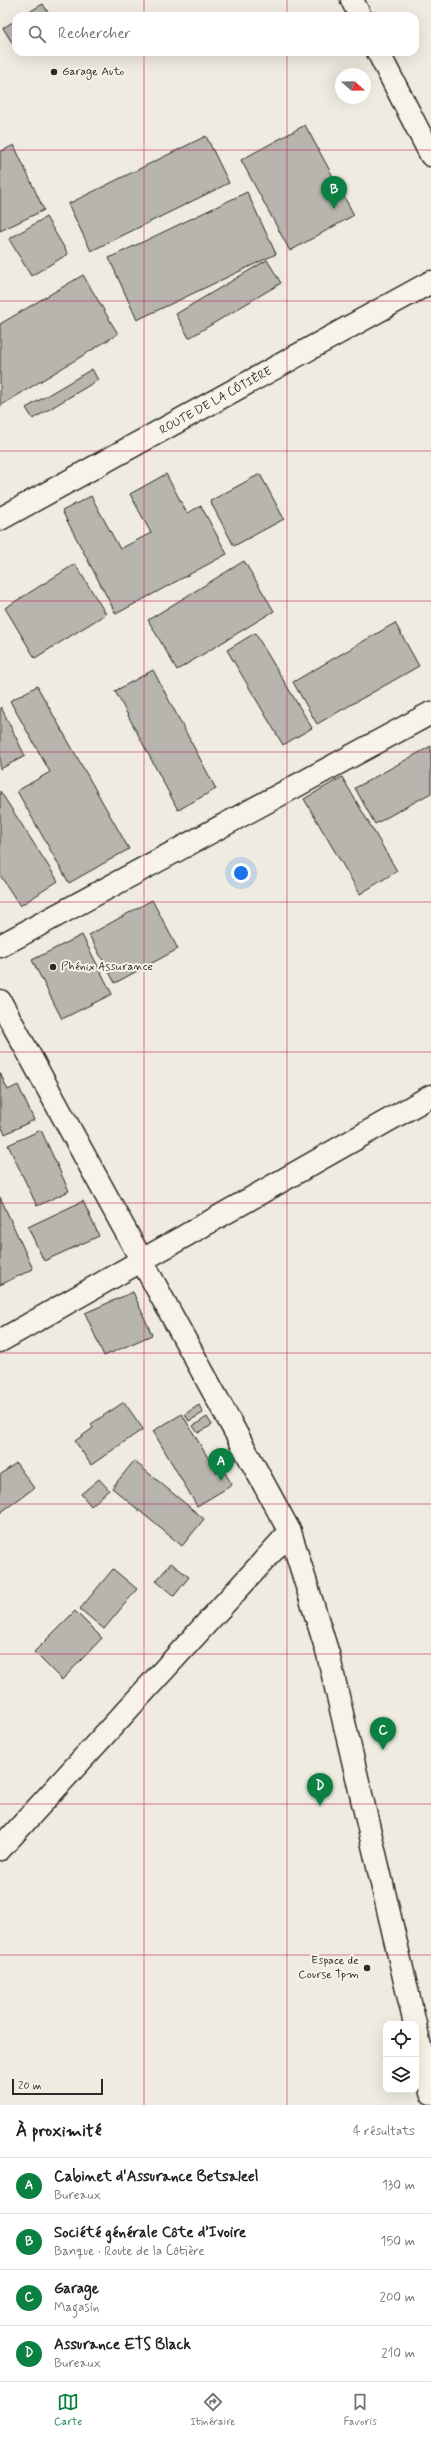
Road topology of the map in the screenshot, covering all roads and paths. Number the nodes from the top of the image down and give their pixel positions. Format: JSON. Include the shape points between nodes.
{"nodes":[{"id":1,"x":352,"y":0,"type":"edge"},
{"id":2,"x":358,"y":12,"type":"edge"},
{"id":3,"x":380,"y":56,"type":"edge"},
{"id":4,"x":431,"y":154,"type":"edge"},
{"id":5,"x":431,"y":282,"type":"edge"},
{"id":6,"x":0,"y":519,"type":"edge"},
{"id":7,"x":431,"y":713,"type":"edge"},
{"id":8,"x":0,"y":946,"type":"edge"},
{"id":9,"x":0,"y":1001,"type":"edge"},
{"id":10,"x":431,"y":1096,"type":"edge"},
{"id":11,"x":143,"y":1261,"type":"junction"},
{"id":12,"x":0,"y":1341,"type":"edge"},
{"id":13,"x":290,"y":1532,"type":"junction"},
{"id":14,"x":0,"y":1849,"type":"edge"},
{"id":15,"x":414,"y":2021,"type":"edge"},
{"id":16,"x":419,"y":2042,"type":"edge"},
{"id":17,"x":431,"y":2093,"type":"edge"}],
"edges":[{"from":1,"to":2,"type":"street"},
{"from":3,"to":4,"type":"street"},
{"from":5,"to":6,"type":"street","name":"ROUTE DE LA CÔTIÈRE"},
{"from":7,"to":8,"type":"street"},
{"from":9,"to":11,"type":"street"},
{"from":10,"to":11,"type":"street"},
{"from":11,"to":12,"type":"street"},
{"from":11,"to":13,"type":"street"},
{"from":13,"to":14,"type":"street"},
{"from":13,"to":15,"type":"street","via":[[328,1654]]},
{"from":16,"to":17,"type":"street"}]}
